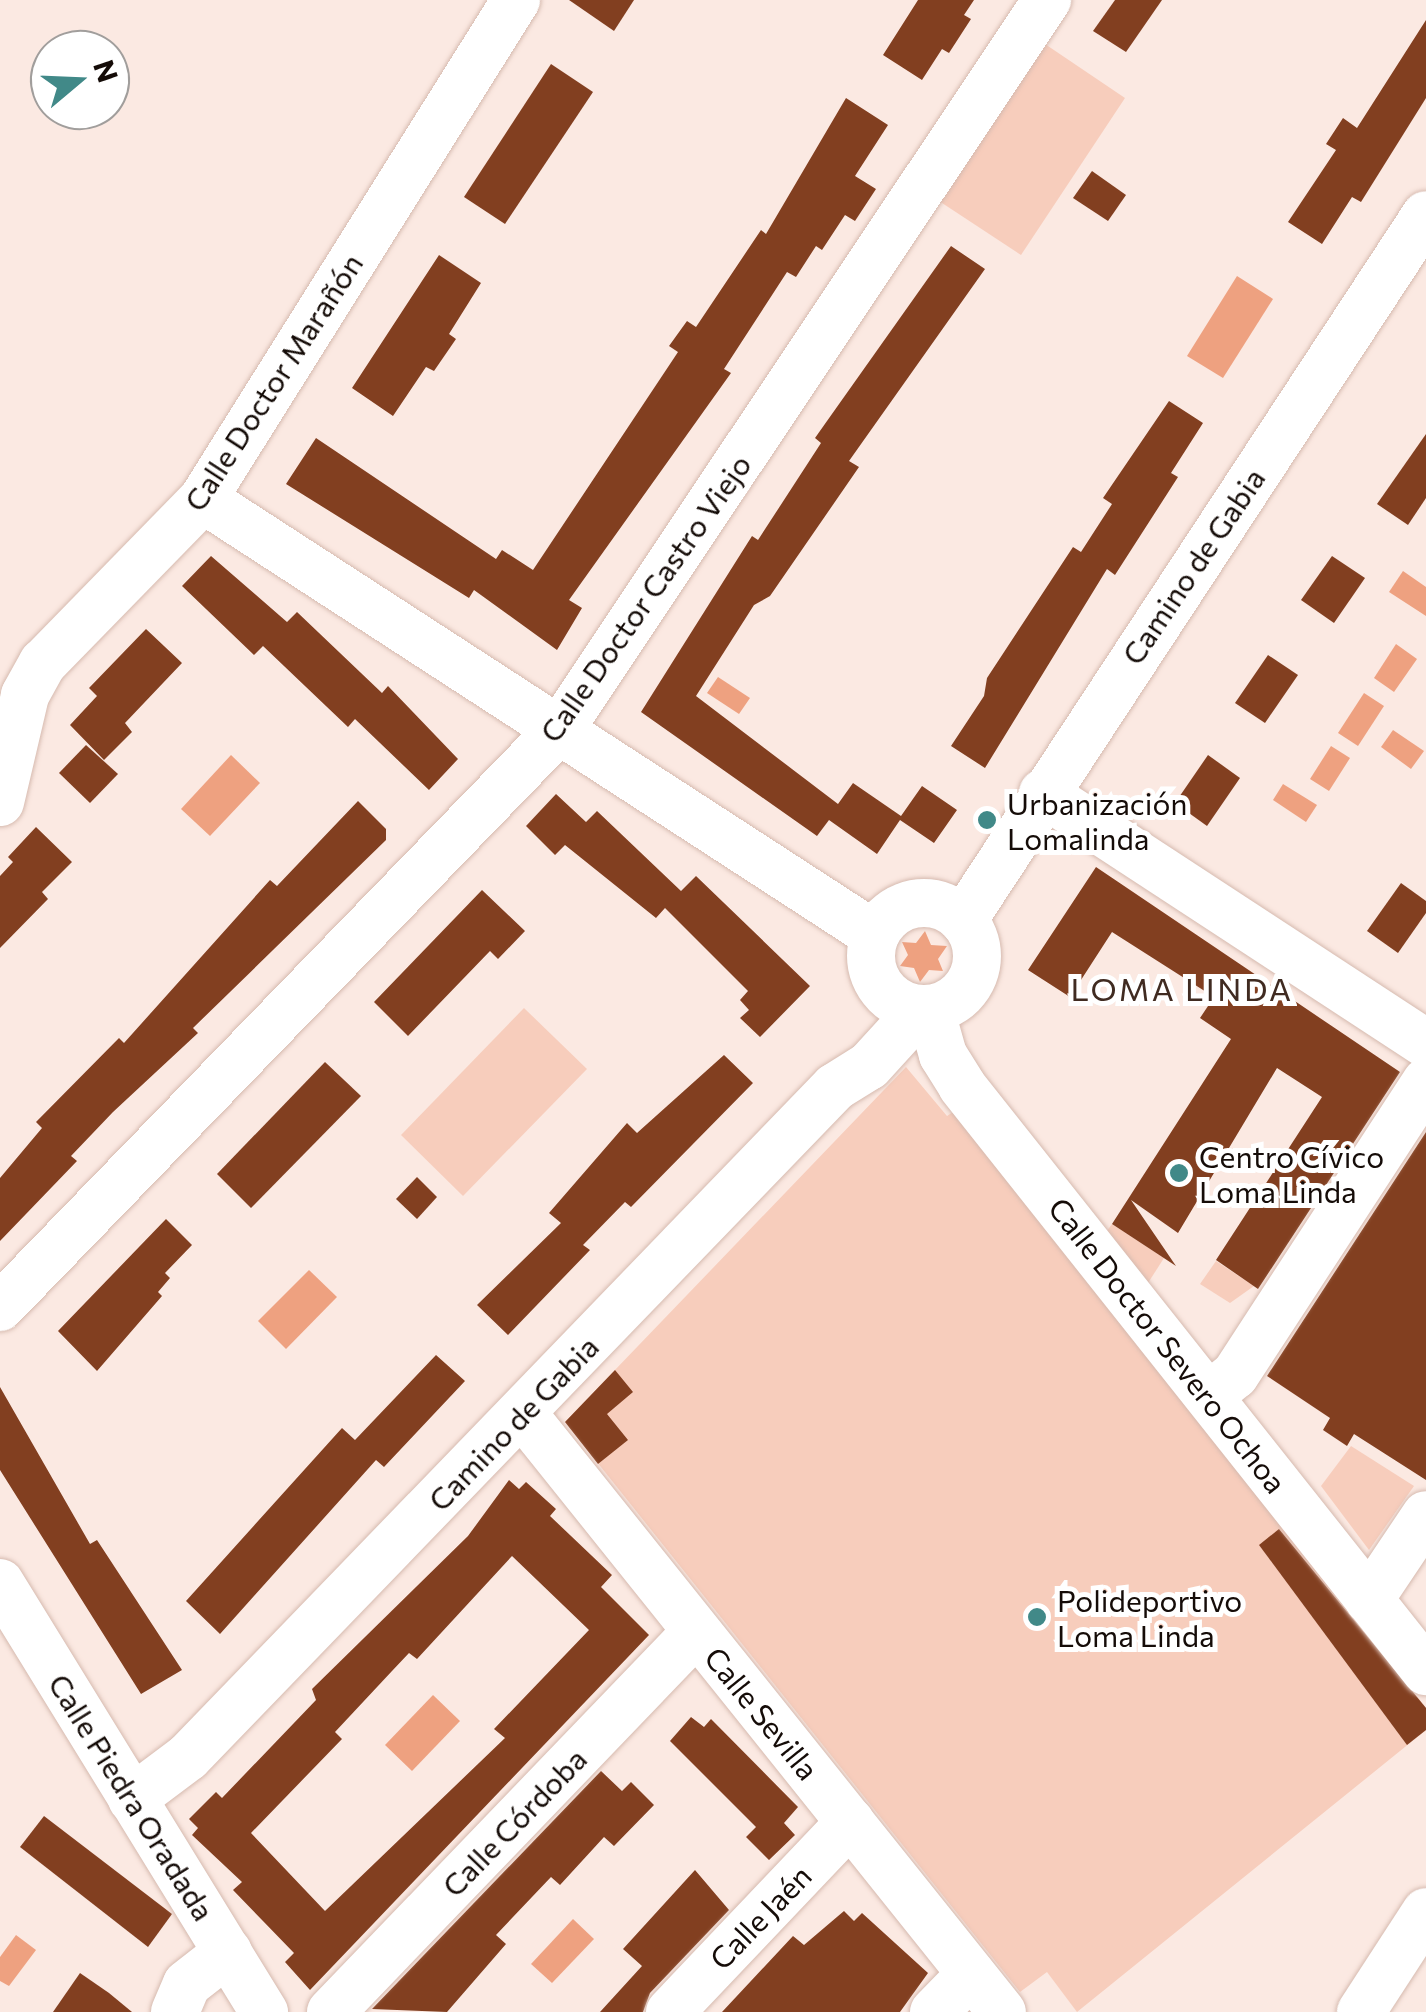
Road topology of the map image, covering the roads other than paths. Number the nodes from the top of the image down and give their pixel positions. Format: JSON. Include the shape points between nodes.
{"nodes":[{"id":1,"x":516,"y":0,"type":"edge"},
{"id":2,"x":1048,"y":0,"type":"edge"},
{"id":3,"x":1426,"y":215,"type":"edge"},
{"id":4,"x":203,"y":498,"type":"junction"},
{"id":5,"x":560,"y":729,"type":"junction"},
{"id":6,"x":1043,"y":794,"type":"junction"},
{"id":7,"x":0,"y":802,"type":"edge"},
{"id":8,"x":964,"y":920,"type":"junction"},
{"id":9,"x":876,"y":957,"type":"junction"},
{"id":10,"x":925,"y":1009,"type":"junction"},
{"id":11,"x":1426,"y":1044,"type":"edge"},
{"id":12,"x":1426,"y":1082,"type":"edge"},
{"id":13,"x":836,"y":1087,"type":"junction"},
{"id":14,"x":0,"y":1307,"type":"edge"},
{"id":15,"x":1210,"y":1395,"type":"junction"},
{"id":16,"x":523,"y":1414,"type":"junction"},
{"id":17,"x":1426,"y":1515,"type":"edge"},
{"id":18,"x":0,"y":1583,"type":"edge"},
{"id":19,"x":1369,"y":1600,"type":"junction"},
{"id":20,"x":696,"y":1632,"type":"junction"},
{"id":21,"x":1426,"y":1671,"type":"edge"},
{"id":22,"x":99,"y":1744,"type":"junction"},
{"id":23,"x":188,"y":1757,"type":"junction"},
{"id":24,"x":138,"y":1808,"type":"junction"},
{"id":25,"x":850,"y":1822,"type":"junction"},
{"id":26,"x":1426,"y":1912,"type":"edge"},
{"id":27,"x":228,"y":1952,"type":"junction"},
{"id":28,"x":971,"y":1974,"type":"junction"},
{"id":29,"x":174,"y":2012,"type":"edge"},
{"id":30,"x":264,"y":2012,"type":"edge"},
{"id":31,"x":332,"y":2012,"type":"edge"},
{"id":32,"x":670,"y":2012,"type":"edge"},
{"id":33,"x":934,"y":2012,"type":"edge"},
{"id":34,"x":1002,"y":2012,"type":"edge"},
{"id":35,"x":1361,"y":2012,"type":"edge"}],
"edges":[{"from":1,"to":4,"type":"street","name":"Calle Doctor Marañón"},
{"from":2,"to":5,"type":"street","name":"Calle Doctor Castro Viejo"},
{"from":3,"to":6,"type":"street","name":"Camino de Gabia"},
{"from":4,"to":5,"type":"street"},
{"from":4,"to":7,"type":"street","name":"Calle Doctor Marañón","via":[[43,664],[25,695]]},
{"from":5,"to":9,"type":"street"},
{"from":5,"to":14,"type":"street","name":"Calle Doctor Castro Viejo"},
{"from":6,"to":8,"type":"street","name":"Camino de Gabia"},
{"from":6,"to":11,"type":"street"},
{"from":8,"to":9,"type":"street","via":[[950,909],[916,903],[885,920]]},
{"from":8,"to":10,"type":"street","via":[[976,967],[960,996]]},
{"from":9,"to":10,"type":"street","via":[[894,1000]]},
{"from":9,"to":13,"type":"street","name":"Camino de Gabia","via":[[872,1006]]},
{"from":10,"to":13,"type":"street","name":"Camino de Gabia","via":[[869,1066]]},
{"from":10,"to":15,"type":"street","name":"Calle Doctor Severo Ochoa","via":[[962,1086]]},
{"from":12,"to":15,"type":"street","via":[[1235,1374]]},
{"from":13,"to":16,"type":"street","name":"Camino de Gabia"},
{"from":15,"to":19,"type":"street","name":"Calle Doctor Severo Ochoa"},
{"from":16,"to":20,"type":"street","name":"Calle Sevilla"},
{"from":16,"to":23,"type":"street","name":"Camino de Gabia"},
{"from":17,"to":19,"type":"street"},
{"from":18,"to":22,"type":"street","name":"Calle Piedra Oradada"},
{"from":19,"to":21,"type":"street","name":"Calle Doctor Severo Ochoa"},
{"from":20,"to":25,"type":"street","name":"Calle Sevilla"},
{"from":20,"to":31,"type":"street","name":"Calle Córdoba"},
{"from":22,"to":23,"type":"street"},
{"from":22,"to":24,"type":"street","name":"Calle Piedra Oradada"},
{"from":23,"to":24,"type":"street","name":"Camino de Gabia"},
{"from":24,"to":27,"type":"street","name":"Calle Piedra Oradada"},
{"from":25,"to":28,"type":"street","name":"Calle Sevilla"},
{"from":25,"to":32,"type":"street","name":"Calle Jaén"},
{"from":26,"to":35,"type":"street"},
{"from":27,"to":29,"type":"street","via":[[187,1984]]},
{"from":27,"to":30,"type":"street","name":"Calle Piedra Oradada"},
{"from":28,"to":33,"type":"street"},
{"from":28,"to":34,"type":"street","name":"Calle Sevilla"}]}
